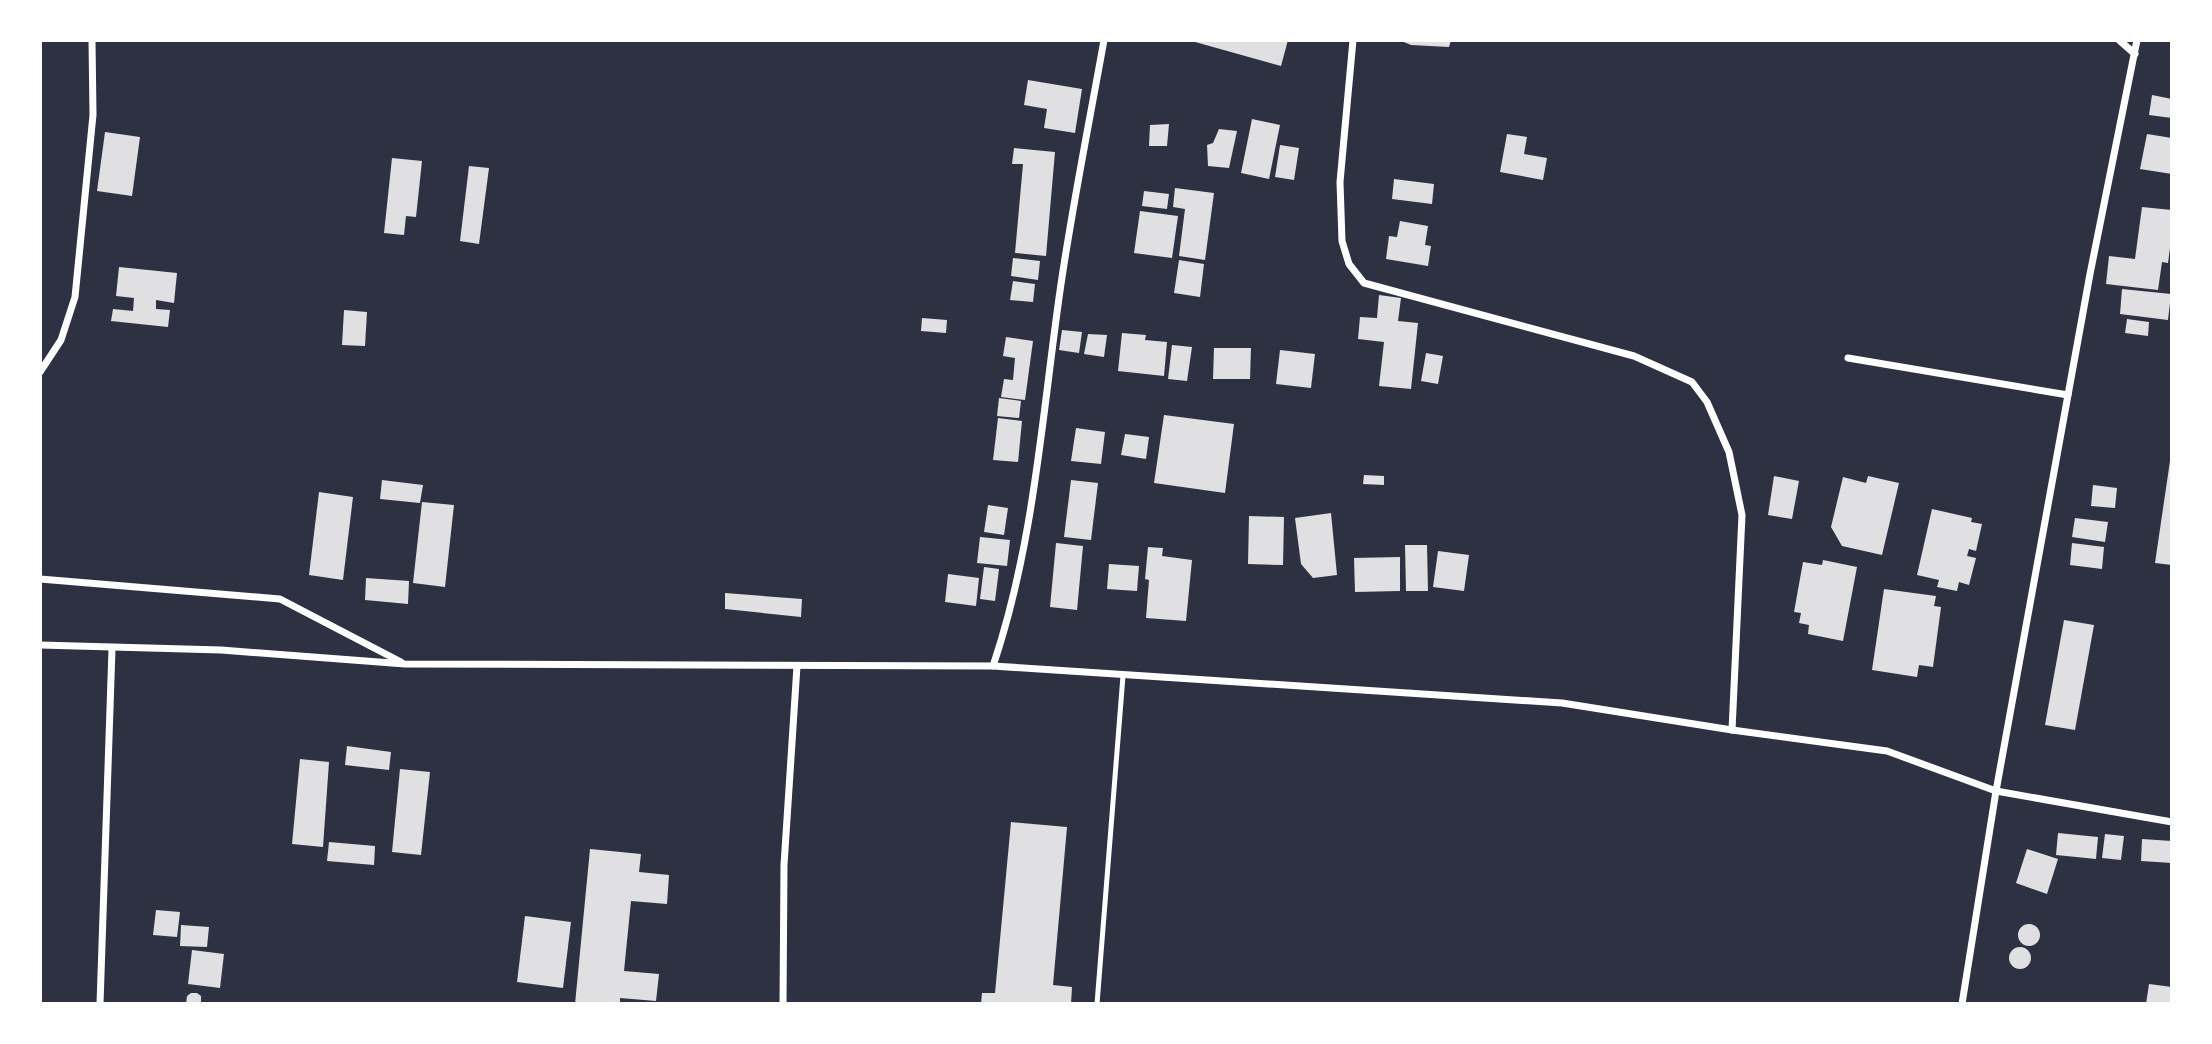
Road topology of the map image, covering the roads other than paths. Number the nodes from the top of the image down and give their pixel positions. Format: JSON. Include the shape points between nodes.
{"nodes":[{"id":1,"x":92,"y":40,"type":"edge"},
{"id":2,"x":1104,"y":40,"type":"edge"},
{"id":3,"x":1353,"y":40,"type":"edge"},
{"id":4,"x":2119,"y":40,"type":"edge"},
{"id":5,"x":2137,"y":40,"type":"edge"},
{"id":6,"x":2135,"y":54,"type":"junction"},
{"id":7,"x":1848,"y":358,"type":"dead end"},
{"id":8,"x":40,"y":372,"type":"edge"},
{"id":9,"x":2068,"y":395,"type":"junction"},
{"id":10,"x":40,"y":579,"type":"edge"},
{"id":11,"x":40,"y":645,"type":"edge"},
{"id":12,"x":112,"y":649,"type":"junction"},
{"id":13,"x":405,"y":664,"type":"junction"},
{"id":14,"x":993,"y":666,"type":"junction"},
{"id":15,"x":797,"y":667,"type":"junction"},
{"id":16,"x":1122,"y":676,"type":"junction"},
{"id":17,"x":1732,"y":730,"type":"junction"},
{"id":18,"x":1996,"y":791,"type":"junction"},
{"id":19,"x":2172,"y":822,"type":"edge"},
{"id":20,"x":100,"y":1004,"type":"edge"},
{"id":21,"x":783,"y":1004,"type":"edge"},
{"id":22,"x":1097,"y":1004,"type":"edge"},
{"id":23,"x":1962,"y":1004,"type":"edge"}],
"edges":[{"from":1,"to":8,"type":"street","via":[[93,115],[75,297],[61,341]]},
{"from":2,"to":14,"type":"street","via":[[1060,291],[1030,512]]},
{"from":3,"to":17,"type":"street","via":[[1340,182],[1342,242],[1349,264],[1364,283],[1634,356],[1692,382],[1707,402],[1729,452],[1742,514]]},
{"from":4,"to":6,"type":"street"},
{"from":5,"to":6,"type":"street"},
{"from":6,"to":9,"type":"street"},
{"from":7,"to":9,"type":"street"},
{"from":9,"to":18,"type":"street"},
{"from":10,"to":13,"type":"street","via":[[280,599]]},
{"from":11,"to":12,"type":"street"},
{"from":12,"to":13,"type":"street","via":[[221,650]]},
{"from":12,"to":20,"type":"street"},
{"from":13,"to":15,"type":"street"},
{"from":14,"to":15,"type":"street"},
{"from":14,"to":16,"type":"street"},
{"from":15,"to":21,"type":"street","via":[[785,855]]},
{"from":16,"to":17,"type":"street","via":[[1562,703]]},
{"from":16,"to":22,"type":"lane"},
{"from":17,"to":18,"type":"street","via":[[1886,751]]},
{"from":18,"to":19,"type":"street"},
{"from":18,"to":23,"type":"street"}]}
